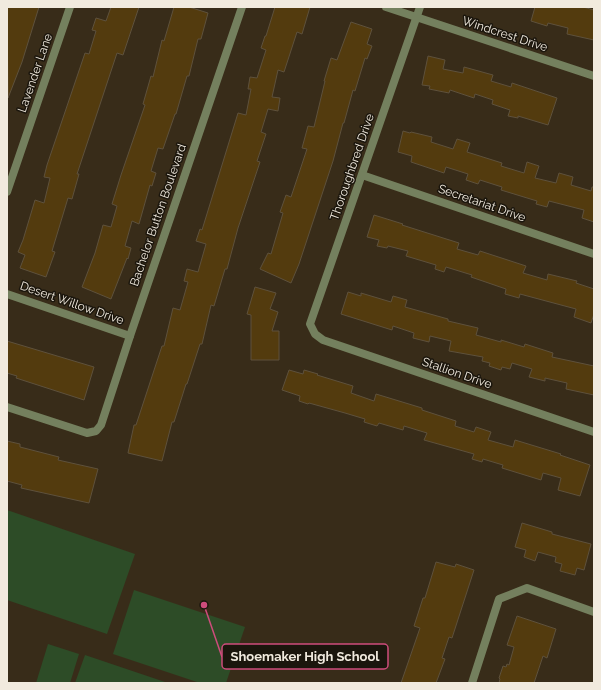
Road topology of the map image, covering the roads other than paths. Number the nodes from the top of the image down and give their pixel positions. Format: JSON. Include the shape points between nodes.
{"nodes":[{"id":1,"x":70,"y":7,"type":"edge"},
{"id":2,"x":242,"y":7,"type":"edge"},
{"id":3,"x":386,"y":7,"type":"edge"},
{"id":4,"x":420,"y":7,"type":"edge"},
{"id":5,"x":417,"y":17,"type":"junction"},
{"id":6,"x":594,"y":76,"type":"edge"},
{"id":7,"x":362,"y":175,"type":"junction"},
{"id":8,"x":7,"y":192,"type":"edge"},
{"id":9,"x":594,"y":254,"type":"edge"},
{"id":10,"x":7,"y":294,"type":"edge"},
{"id":11,"x":315,"y":334,"type":"joint"},
{"id":12,"x":130,"y":336,"type":"junction"},
{"id":13,"x":7,"y":407,"type":"edge"},
{"id":14,"x":594,"y":432,"type":"edge"},
{"id":15,"x":594,"y":612,"type":"edge"},
{"id":16,"x":472,"y":683,"type":"edge"}],
"edges":[{"from":1,"to":8,"type":"street","name":"Lavender Lane"},
{"from":2,"to":12,"type":"street","name":"Bachelor Button Boulevard"},
{"from":3,"to":5,"type":"street","name":"Windcrest Drive"},
{"from":4,"to":5,"type":"street","name":"Thoroughbred Drive"},
{"from":5,"to":6,"type":"street","name":"Windcrest Drive"},
{"from":5,"to":7,"type":"street","name":"Thoroughbred Drive"},
{"from":7,"to":9,"type":"street","name":"Secretariat Drive"},
{"from":7,"to":11,"type":"street","name":"Thoroughbred Drive","via":[[310,324]]},
{"from":10,"to":12,"type":"street","name":"Desert Willow Drive"},
{"from":11,"to":14,"type":"street","name":"Stallion Drive","via":[[323,340]]},
{"from":12,"to":13,"type":"street","name":"Bachelor Button Boulevard","via":[[101,425],[96,431],[87,433]]},
{"from":15,"to":16,"type":"street","via":[[527,588],[499,599]]}]}
